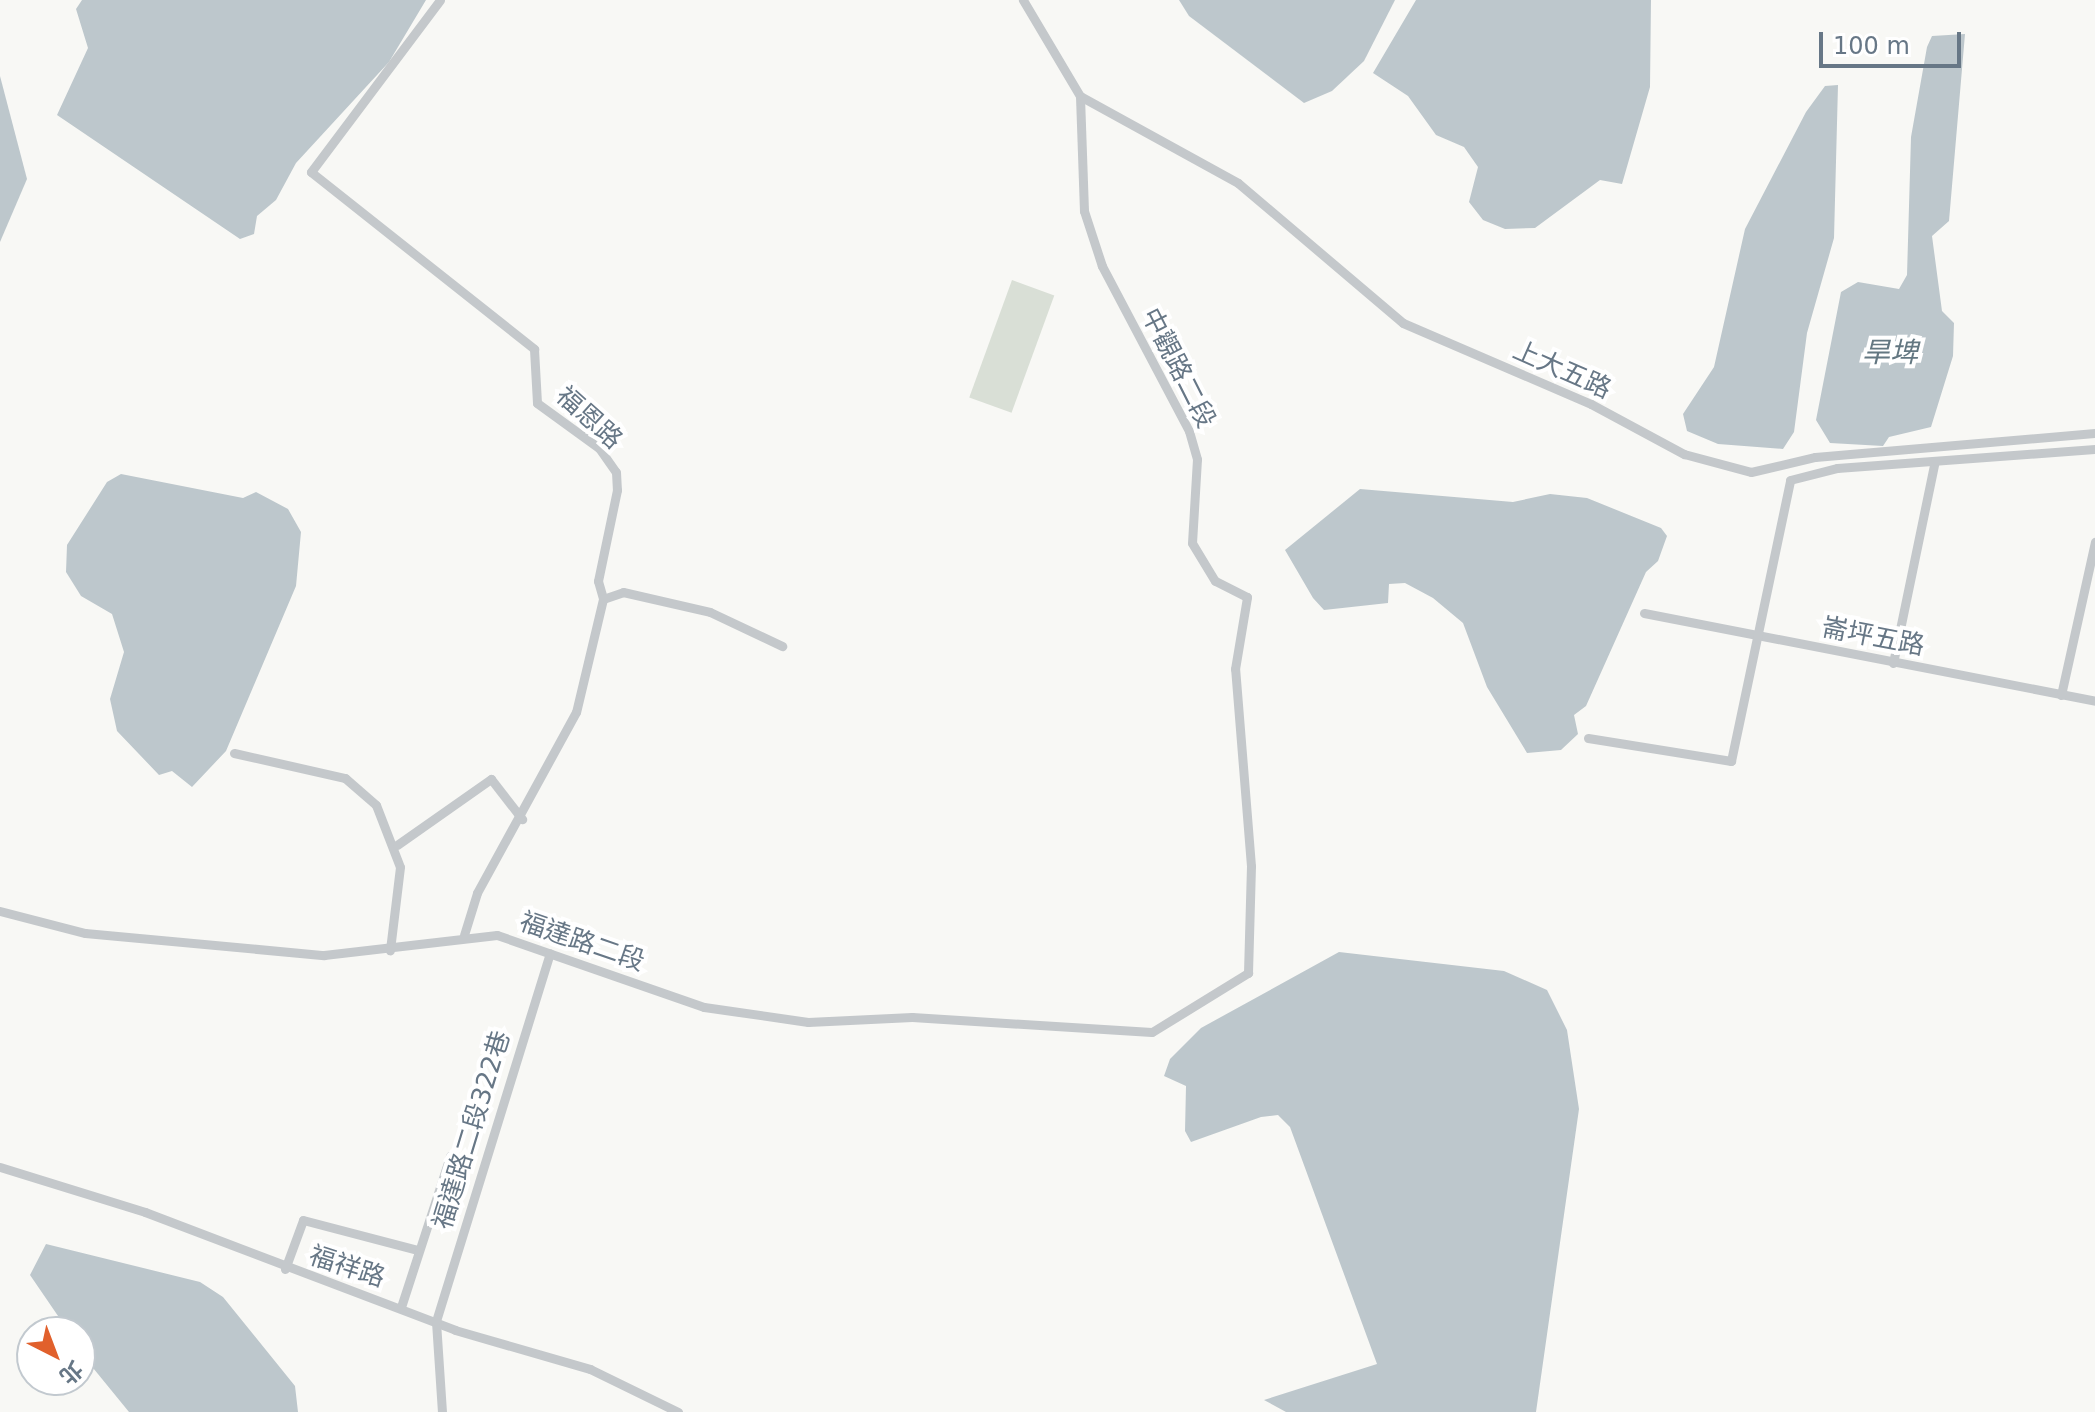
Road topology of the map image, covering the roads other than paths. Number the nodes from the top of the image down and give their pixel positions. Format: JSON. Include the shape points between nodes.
{"nodes":[{"id":1,"x":440,"y":0,"type":"edge"},
{"id":2,"x":1023,"y":0,"type":"edge"},
{"id":3,"x":1080,"y":96,"type":"junction"},
{"id":4,"x":2095,"y":433,"type":"edge"},
{"id":5,"x":2095,"y":449,"type":"edge"},
{"id":6,"x":1935,"y":461,"type":"junction"},
{"id":7,"x":1789,"y":464,"type":"junction"},
{"id":8,"x":1803,"y":474,"type":"junction"},
{"id":9,"x":2095,"y":542,"type":"edge"},
{"id":10,"x":603,"y":599,"type":"junction"},
{"id":11,"x":1644,"y":613,"type":"dead end"},
{"id":12,"x":1754,"y":637,"type":"junction"},
{"id":13,"x":782,"y":646,"type":"dead end"},
{"id":14,"x":1893,"y":663,"type":"junction"},
{"id":15,"x":2061,"y":695,"type":"junction"},
{"id":16,"x":2095,"y":701,"type":"edge"},
{"id":17,"x":1588,"y":738,"type":"dead end"},
{"id":18,"x":234,"y":753,"type":"dead end"},
{"id":19,"x":522,"y":819,"type":"junction"},
{"id":20,"x":397,"y":845,"type":"junction"},
{"id":21,"x":0,"y":911,"type":"edge"},
{"id":22,"x":464,"y":935,"type":"junction"},
{"id":23,"x":390,"y":950,"type":"junction"},
{"id":24,"x":550,"y":953,"type":"junction"},
{"id":25,"x":1152,"y":1032,"type":"joint"},
{"id":26,"x":450,"y":1156,"type":"dead end"},
{"id":27,"x":0,"y":1167,"type":"edge"},
{"id":28,"x":417,"y":1250,"type":"junction"},
{"id":29,"x":285,"y":1269,"type":"junction"},
{"id":30,"x":401,"y":1307,"type":"junction"},
{"id":31,"x":436,"y":1321,"type":"junction"},
{"id":32,"x":442,"y":1412,"type":"edge"},
{"id":33,"x":678,"y":1412,"type":"edge"}],
"edges":[{"from":1,"to":10,"type":"street","name":"福恩路","via":[[311,172],[534,349],[537,403],[599,448],[616,472],[617,507],[598,581]]},
{"from":2,"to":3,"type":"street","name":"中觀路二段"},
{"from":3,"to":7,"type":"street","name":"上大五路","via":[[1238,183],[1424,335],[1591,404],[1684,454],[1751,472]]},
{"from":3,"to":25,"type":"street","name":"中觀路二段","via":[[1084,211],[1102,266],[1197,459],[1192,543],[1215,581],[1247,597],[1235,669],[1251,866],[1248,973]]},
{"from":4,"to":7,"type":"street","name":"上大五路"},
{"from":5,"to":6,"type":"street"},
{"from":6,"to":8,"type":"street"},
{"from":6,"to":14,"type":"street"},
{"from":7,"to":8,"type":"street"},
{"from":8,"to":12,"type":"street","via":[[1787,483]]},
{"from":9,"to":15,"type":"street"},
{"from":10,"to":13,"type":"street","via":[[623,592],[710,612]]},
{"from":10,"to":19,"type":"street","name":"福恩路","via":[[563,746]]},
{"from":11,"to":12,"type":"street","name":"崙坪五路"},
{"from":12,"to":14,"type":"street","name":"崙坪五路"},
{"from":12,"to":17,"type":"street","via":[[1731,761]]},
{"from":14,"to":15,"type":"street","name":"崙坪五路"},
{"from":15,"to":16,"type":"street","name":"崙坪五路"},
{"from":18,"to":20,"type":"street","via":[[345,778],[376,805]]},
{"from":19,"to":20,"type":"street","via":[[491,779]]},
{"from":19,"to":22,"type":"street","name":"福恩路","via":[[477,893]]},
{"from":20,"to":23,"type":"street"},
{"from":21,"to":23,"type":"street","name":"福達路二段","via":[[85,933],[324,955]]},
{"from":22,"to":23,"type":"street","name":"福達路二段"},
{"from":22,"to":24,"type":"street","name":"福達路二段","via":[[497,935]]},
{"from":24,"to":25,"type":"street","name":"福達路二段","via":[[759,1018],[912,1017]]},
{"from":24,"to":31,"type":"street","name":"福達路二段322巷"},
{"from":26,"to":28,"type":"street"},
{"from":27,"to":29,"type":"street","name":"福祥路","via":[[145,1212]]},
{"from":28,"to":29,"type":"street","via":[[303,1220]]},
{"from":28,"to":30,"type":"street"},
{"from":29,"to":30,"type":"street","name":"福祥路"},
{"from":30,"to":31,"type":"street","name":"福祥路"},
{"from":31,"to":32,"type":"street"},
{"from":31,"to":33,"type":"street","name":"福祥路","via":[[590,1369]]}]}
